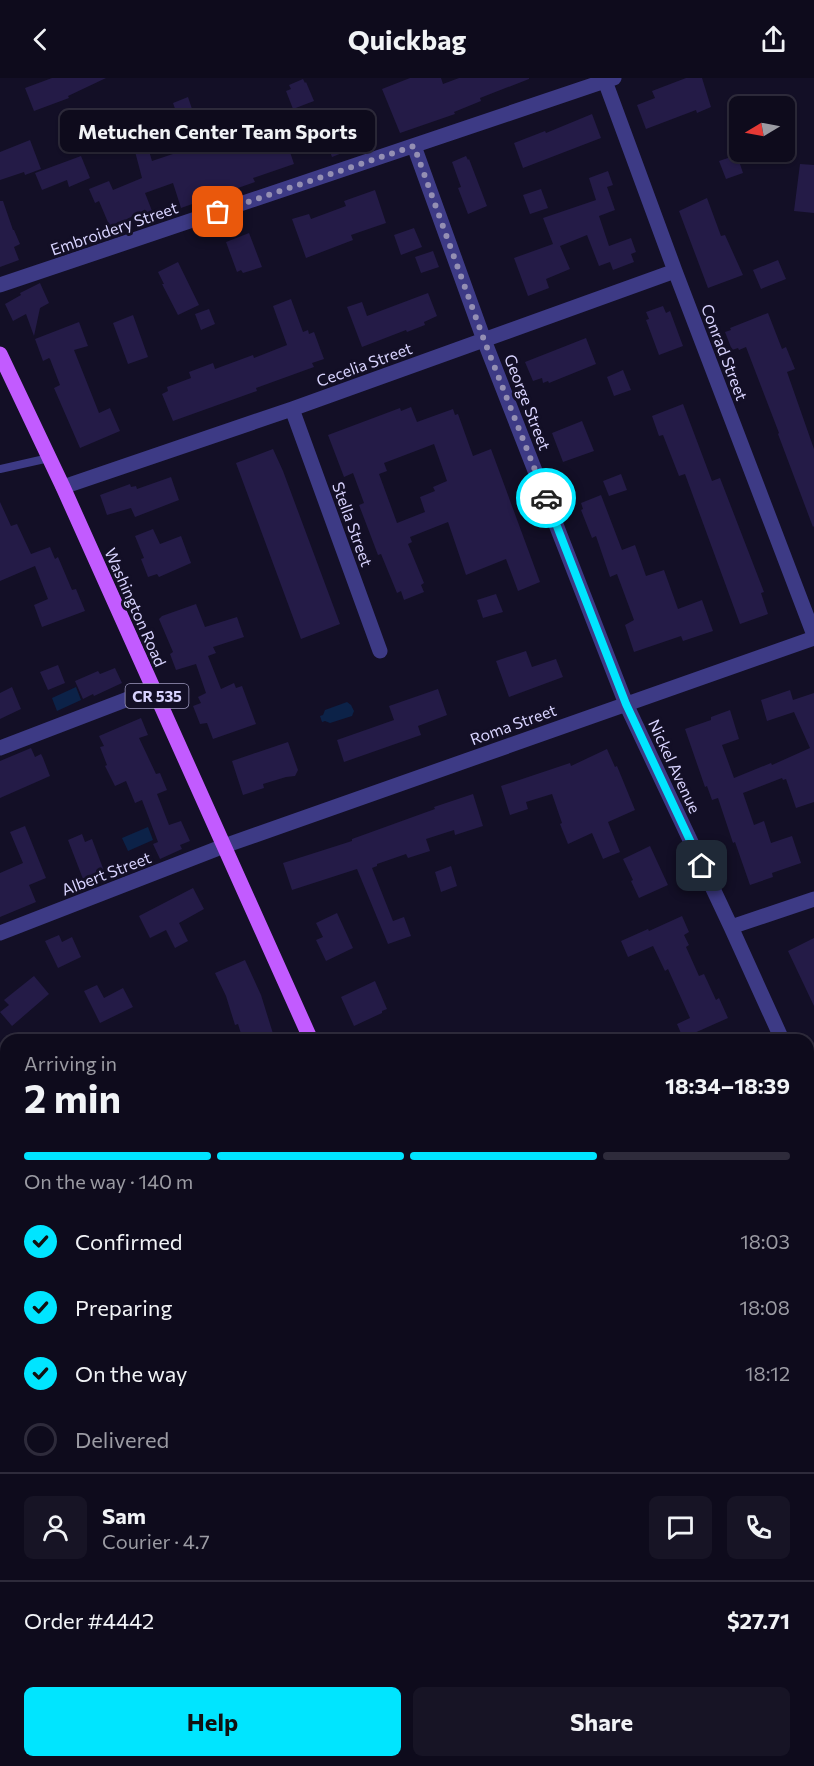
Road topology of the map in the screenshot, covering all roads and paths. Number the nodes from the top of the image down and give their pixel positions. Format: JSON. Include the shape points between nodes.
{"nodes":[{"id":1,"x":610,"y":80,"type":"edge"},
{"id":2,"x":414,"y":146,"type":"junction"},
{"id":3,"x":675,"y":271,"type":"junction"},
{"id":4,"x":0,"y":285,"type":"edge"},
{"id":5,"x":484,"y":340,"type":"junction"},
{"id":6,"x":0,"y":354,"type":"edge"},
{"id":7,"x":292,"y":409,"type":"junction"},
{"id":8,"x":49,"y":458,"type":"junction"},
{"id":9,"x":0,"y":470,"type":"edge"},
{"id":10,"x":63,"y":487,"type":"junction"},
{"id":11,"x":814,"y":637,"type":"edge"},
{"id":12,"x":380,"y":651,"type":"dead end"},
{"id":13,"x":153,"y":689,"type":"junction"},
{"id":14,"x":626,"y":704,"type":"junction"},
{"id":15,"x":0,"y":748,"type":"edge"},
{"id":16,"x":224,"y":846,"type":"junction"},
{"id":17,"x":814,"y":899,"type":"edge"},
{"id":18,"x":731,"y":927,"type":"junction"},
{"id":19,"x":0,"y":933,"type":"edge"},
{"id":20,"x":308,"y":1034,"type":"edge"},
{"id":21,"x":780,"y":1034,"type":"edge"}],
"edges":[{"from":1,"to":2,"type":"street","name":"Embroidery Street"},
{"from":1,"to":3,"type":"street","name":"Conrad Street"},
{"from":2,"to":4,"type":"street","name":"Embroidery Street"},
{"from":2,"to":5,"type":"street","name":"George Street"},
{"from":3,"to":5,"type":"street","name":"Cecelia Street"},
{"from":3,"to":11,"type":"street","name":"Conrad Street"},
{"from":5,"to":7,"type":"street","name":"Cecelia Street"},
{"from":5,"to":14,"type":"street","name":"George Street"},
{"from":6,"to":8,"type":"main road","name":"Washington Road","number":"CR 535"},
{"from":7,"to":10,"type":"street","name":"Cecelia Street"},
{"from":7,"to":12,"type":"street","name":"Stella Street"},
{"from":8,"to":9,"type":"lane"},
{"from":8,"to":10,"type":"main road","name":"Washington Road","number":"CR 535"},
{"from":10,"to":13,"type":"main road","name":"Washington Road","number":"CR 535"},
{"from":11,"to":14,"type":"street","name":"Roma Street"},
{"from":13,"to":15,"type":"street"},
{"from":13,"to":16,"type":"main road","name":"Washington Road","number":"CR 535"},
{"from":14,"to":16,"type":"street","name":"Roma Street"},
{"from":14,"to":18,"type":"street","name":"Nickel Avenue"},
{"from":16,"to":19,"type":"street","name":"Albert Street"},
{"from":16,"to":20,"type":"main road","name":"Washington Road","number":"CR 535"},
{"from":17,"to":18,"type":"street"},
{"from":18,"to":21,"type":"street","name":"Nickel Avenue"}]}
